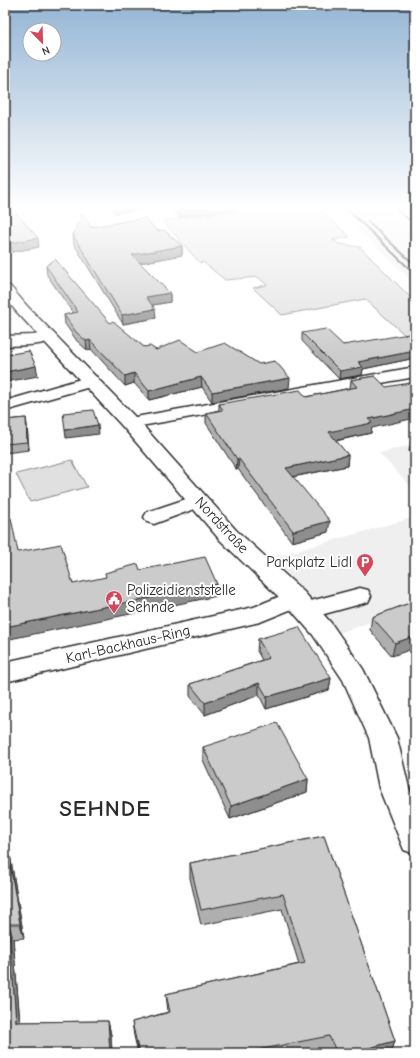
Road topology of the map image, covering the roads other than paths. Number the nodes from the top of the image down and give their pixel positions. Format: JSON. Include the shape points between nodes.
{"nodes":[{"id":1,"x":5,"y":289,"type":"edge"},
{"id":2,"x":48,"y":336,"type":"junction"},
{"id":3,"x":5,"y":341,"type":"edge"},
{"id":4,"x":415,"y":372,"type":"edge"},
{"id":5,"x":91,"y":380,"type":"junction"},
{"id":6,"x":5,"y":406,"type":"edge"},
{"id":7,"x":130,"y":423,"type":"junction"},
{"id":8,"x":198,"y":501,"type":"junction"},
{"id":9,"x":154,"y":517,"type":"dead end"},
{"id":10,"x":360,"y":596,"type":"dead end"},
{"id":11,"x":300,"y":605,"type":"junction"},
{"id":12,"x":5,"y":672,"type":"edge"},
{"id":13,"x":415,"y":840,"type":"edge"}],
"edges":[{"from":1,"to":2,"type":"main road","name":"Nordstraße"},
{"from":2,"to":3,"type":"street","via":[[35,340]]},
{"from":2,"to":5,"type":"main road","name":"Nordstraße"},
{"from":4,"to":7,"type":"street"},
{"from":5,"to":6,"type":"street"},
{"from":5,"to":7,"type":"main road","name":"Nordstraße"},
{"from":7,"to":8,"type":"main road","name":"Nordstraße"},
{"from":8,"to":9,"type":"street"},
{"from":8,"to":11,"type":"main road","name":"Nordstraße","via":[[228,535]]},
{"from":10,"to":11,"type":"street","name":"Karl-Backhaus-Ring"},
{"from":11,"to":12,"type":"street","name":"Karl-Backhaus-Ring"},
{"from":11,"to":13,"type":"main road","name":"Nordstraße","via":[[322,629],[357,683],[383,738],[394,788]]}]}
